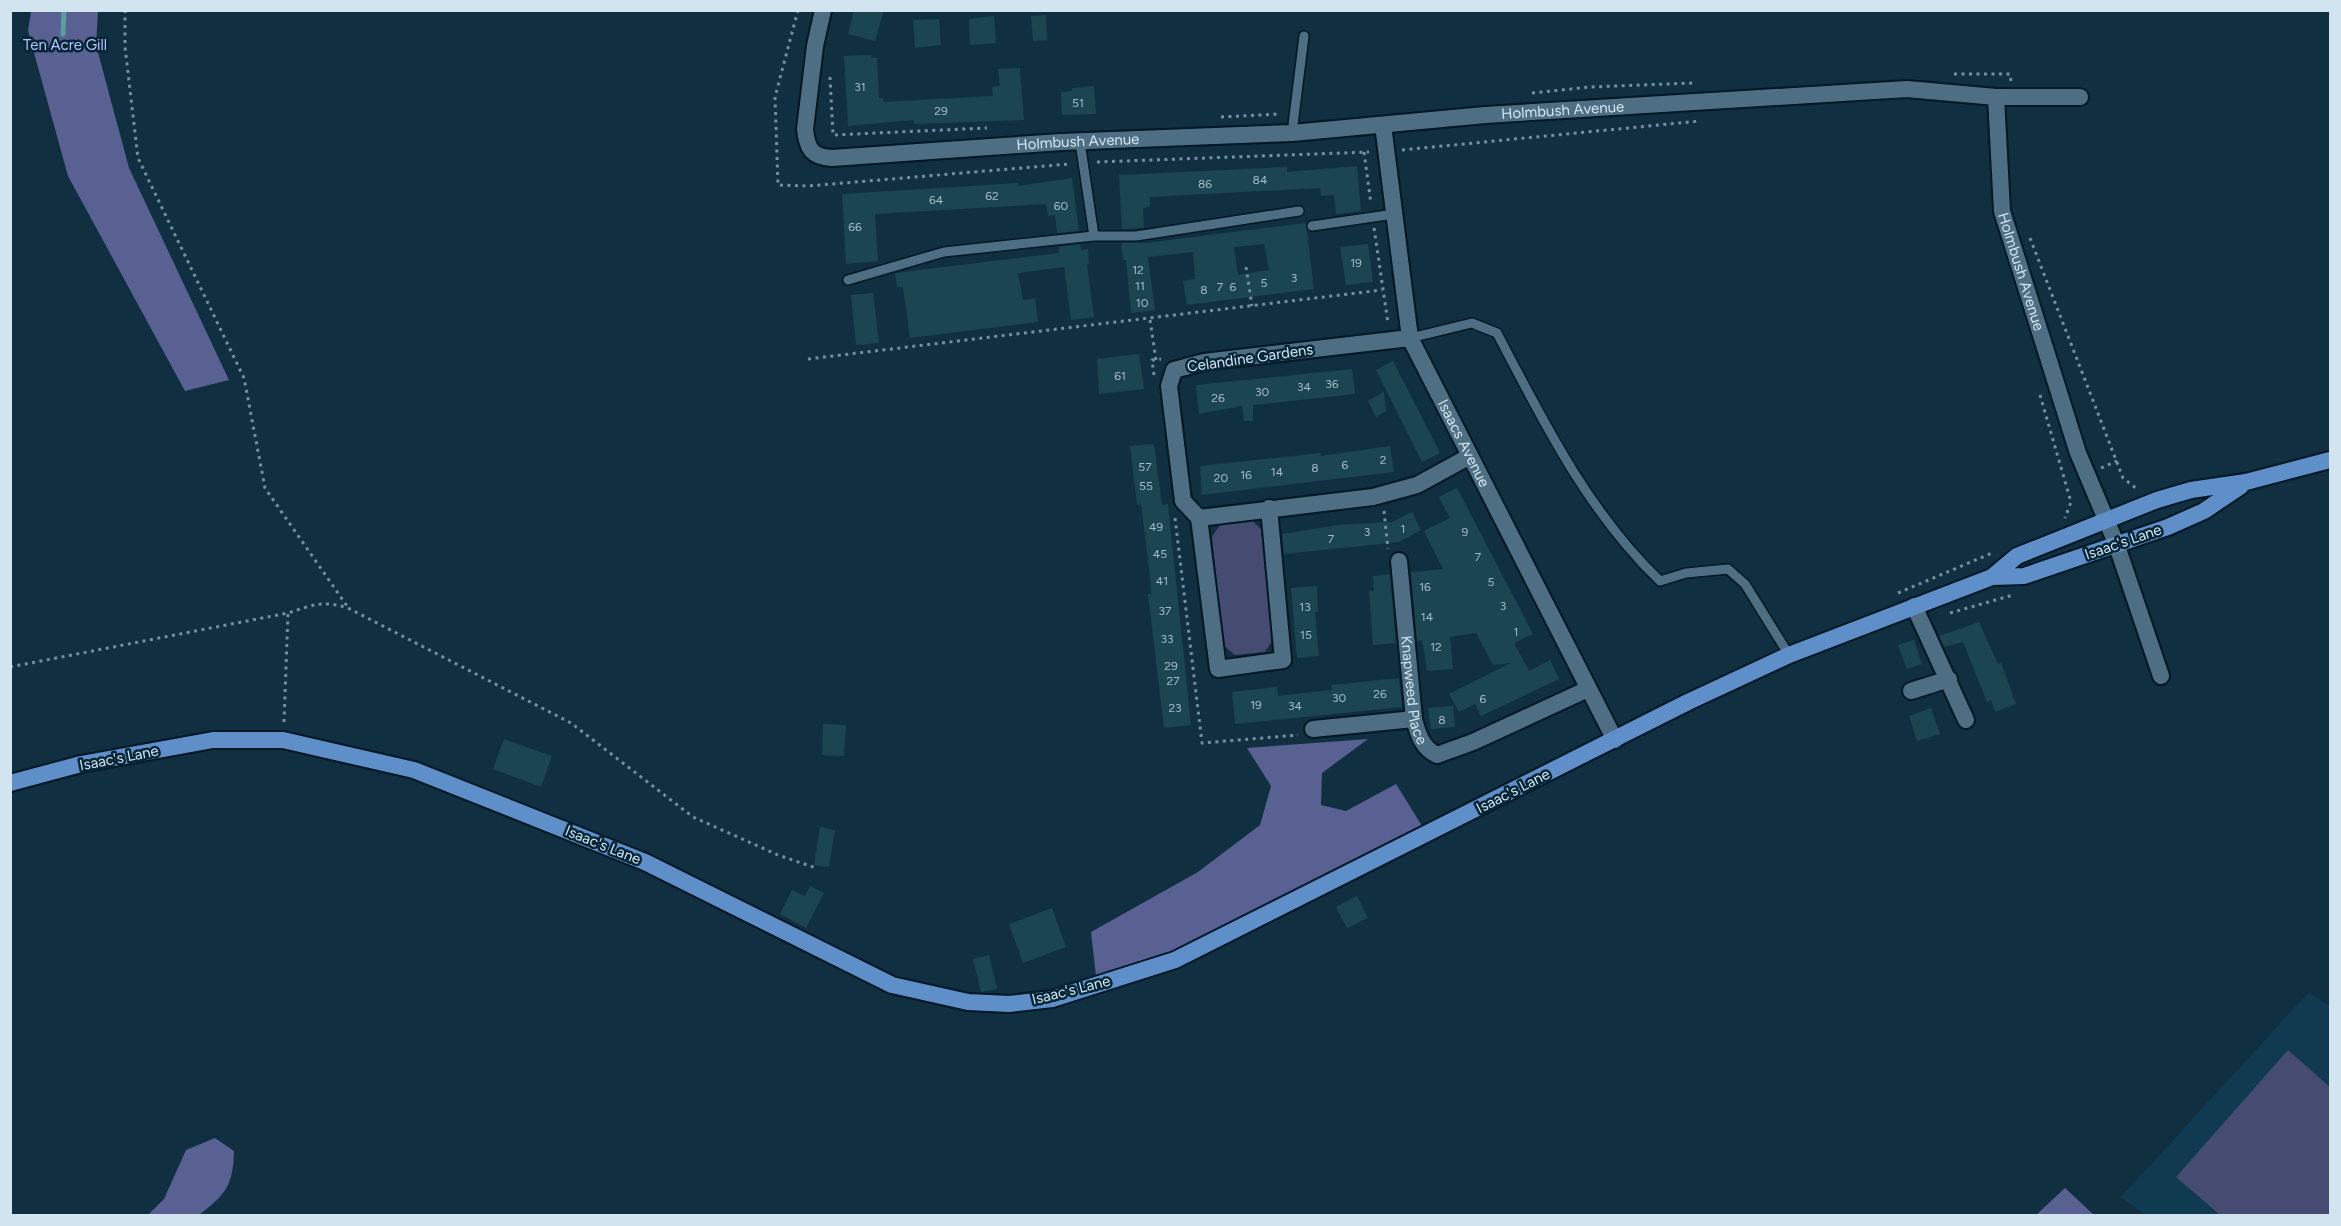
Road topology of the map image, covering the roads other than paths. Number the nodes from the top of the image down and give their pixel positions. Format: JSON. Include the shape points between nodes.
{"nodes":[{"id":1,"x":823,"y":10,"type":"edge"},
{"id":2,"x":1304,"y":36,"type":"dead end"},
{"id":3,"x":2004,"y":97,"type":"junction"},
{"id":4,"x":2080,"y":97,"type":"dead end"},
{"id":5,"x":1383,"y":125,"type":"junction"},
{"id":6,"x":1292,"y":133,"type":"junction"},
{"id":7,"x":1080,"y":142,"type":"junction"},
{"id":8,"x":1299,"y":211,"type":"dead end"},
{"id":9,"x":1394,"y":214,"type":"junction"},
{"id":10,"x":1312,"y":226,"type":"dead end"},
{"id":11,"x":1094,"y":236,"type":"junction"},
{"id":12,"x":848,"y":280,"type":"dead end"},
{"id":13,"x":1410,"y":339,"type":"junction"},
{"id":14,"x":1470,"y":456,"type":"junction"},
{"id":15,"x":2331,"y":460,"type":"edge"},
{"id":16,"x":2246,"y":482,"type":"junction"},
{"id":17,"x":1269,"y":508,"type":"junction"},
{"id":18,"x":1199,"y":518,"type":"junction"},
{"id":19,"x":2106,"y":520,"type":"junction"},
{"id":20,"x":2116,"y":543,"type":"junction"},
{"id":21,"x":1399,"y":561,"type":"road end"},
{"id":22,"x":1992,"y":577,"type":"junction"},
{"id":23,"x":1914,"y":606,"type":"junction"},
{"id":24,"x":1789,"y":655,"type":"junction"},
{"id":25,"x":2161,"y":676,"type":"dead end"},
{"id":26,"x":1949,"y":679,"type":"junction"},
{"id":27,"x":1588,"y":688,"type":"junction"},
{"id":28,"x":1911,"y":691,"type":"dead end"},
{"id":29,"x":1414,"y":719,"type":"junction"},
{"id":30,"x":1966,"y":720,"type":"dead end"},
{"id":31,"x":1313,"y":729,"type":"dead end"},
{"id":32,"x":1615,"y":740,"type":"junction"},
{"id":33,"x":10,"y":783,"type":"edge"}],
"edges":[{"from":1,"to":7,"type":"street","name":"Holmbush Avenue","via":[[805,129],[808,148],[815,155],[832,158]]},
{"from":2,"to":6,"type":"lane"},
{"from":3,"to":4,"type":"street"},
{"from":3,"to":5,"type":"street","name":"Holmbush Avenue","via":[[1907,89]]},
{"from":3,"to":19,"type":"street","name":"Holmbush Avenue","via":[[2002,211],[2078,453]]},
{"from":5,"to":6,"type":"street","name":"Holmbush Avenue"},
{"from":5,"to":9,"type":"street","name":"Isaacs Avenue"},
{"from":6,"to":7,"type":"street","name":"Holmbush Avenue"},
{"from":7,"to":11,"type":"lane"},
{"from":8,"to":11,"type":"lane","via":[[1136,236]]},
{"from":9,"to":10,"type":"lane"},
{"from":9,"to":13,"type":"street","name":"Isaacs Avenue"},
{"from":11,"to":12,"type":"lane","via":[[944,252]]},
{"from":13,"to":14,"type":"street","name":"Isaacs Avenue"},
{"from":13,"to":18,"type":"street","name":"Celandine Gardens","via":[[1204,362],[1174,370],[1170,386],[1183,501]]},
{"from":13,"to":24,"type":"lane","via":[[1472,323],[1497,333],[1556,447],[1632,554],[1660,581],[1686,573],[1728,569],[1745,584]]},
{"from":14,"to":17,"type":"street","via":[[1417,485],[1373,497]]},
{"from":14,"to":27,"type":"street","name":"Isaacs Avenue"},
{"from":15,"to":16,"type":"main road","name":"Isaac's Lane"},
{"from":16,"to":19,"type":"main road","name":"Isaac's Lane","via":[[2191,490]]},
{"from":16,"to":20,"type":"main road","name":"Isaac's Lane","via":[[2204,511]]},
{"from":17,"to":18,"type":"street"},
{"from":17,"to":18,"type":"street","name":"Celandine Gardens","via":[[1283,660],[1236,667],[1218,669]]},
{"from":19,"to":20,"type":"street","name":"Holmbush Avenue"},
{"from":19,"to":22,"type":"main road","name":"Isaac's Lane","via":[[2017,556]]},
{"from":20,"to":22,"type":"main road","name":"Isaac's Lane","via":[[2024,576]]},
{"from":20,"to":25,"type":"street","name":"Holmbush Avenue"},
{"from":21,"to":29,"type":"street","name":"Knapweed Place"},
{"from":22,"to":23,"type":"main road","name":"Isaac's Lane"},
{"from":23,"to":24,"type":"main road","name":"Isaac's Lane"},
{"from":23,"to":26,"type":"street"},
{"from":24,"to":32,"type":"main road","name":"Isaac's Lane"},
{"from":26,"to":28,"type":"street"},
{"from":26,"to":30,"type":"street"},
{"from":27,"to":29,"type":"street","name":"Knapweed Place","via":[[1437,755],[1419,737]]},
{"from":27,"to":32,"type":"street","name":"Isaacs Avenue"},
{"from":29,"to":31,"type":"street"},
{"from":32,"to":33,"type":"main road","name":"Isaac's Lane","via":[[1175,960],[1052,999],[1009,1004],[968,1002],[892,985],[645,862],[414,770],[284,740],[213,740],[81,764]]}]}
